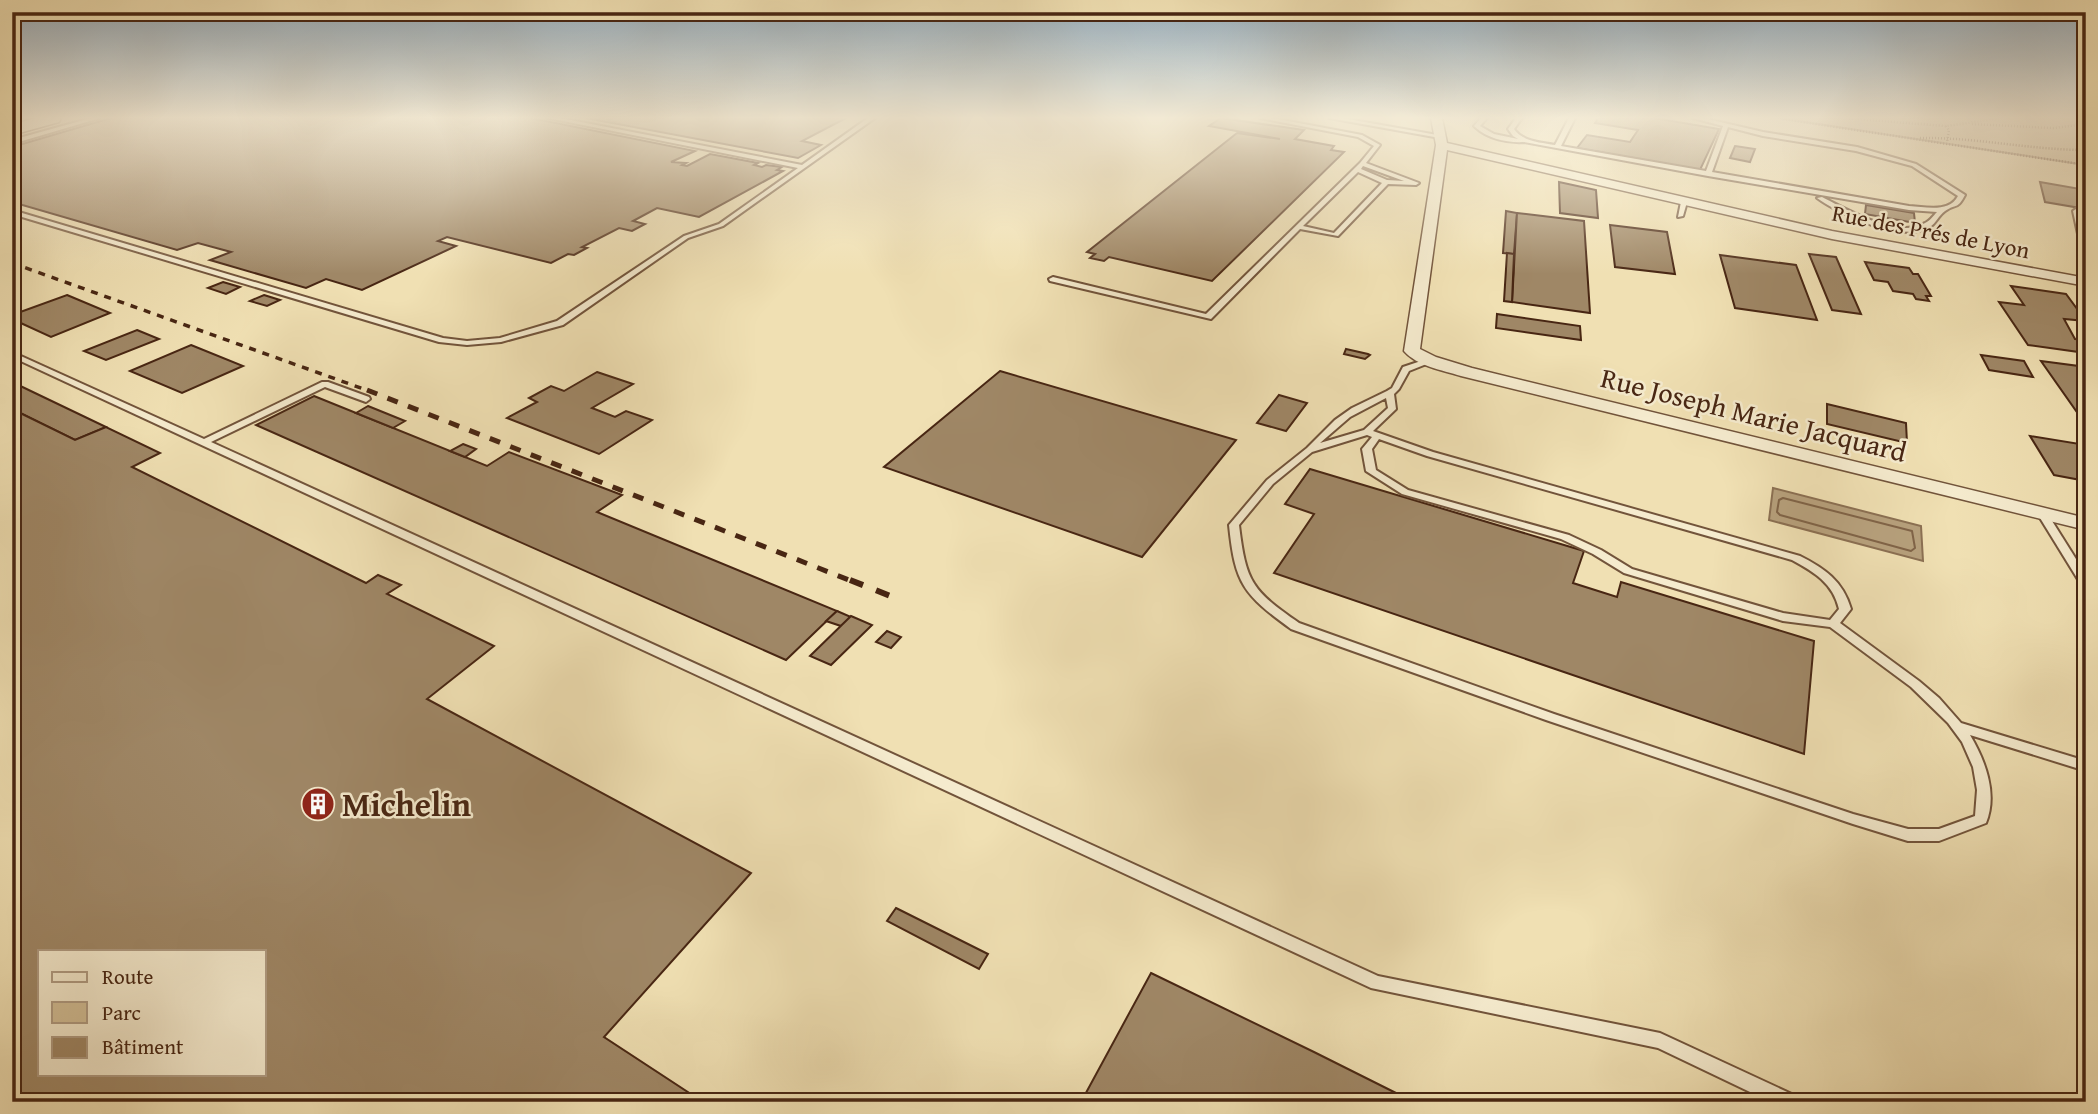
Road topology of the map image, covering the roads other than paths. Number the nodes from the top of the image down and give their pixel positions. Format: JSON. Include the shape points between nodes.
{"nodes":[{"id":1,"x":800,"y":170,"type":"edge"},
{"id":2,"x":1355,"y":170,"type":"edge"},
{"id":3,"x":1366,"y":170,"type":"edge"},
{"id":4,"x":1372,"y":170,"type":"edge"},
{"id":5,"x":1439,"y":170,"type":"edge"},
{"id":6,"x":1559,"y":170,"type":"edge"},
{"id":7,"x":1686,"y":170,"type":"edge"},
{"id":8,"x":1709,"y":170,"type":"edge"},
{"id":9,"x":1922,"y":170,"type":"edge"},
{"id":10,"x":1708,"y":174,"type":"junction"},
{"id":11,"x":1386,"y":182,"type":"junction"},
{"id":12,"x":1416,"y":183,"type":"junction"},
{"id":13,"x":1438,"y":185,"type":"junction"},
{"id":14,"x":1808,"y":192,"type":"junction"},
{"id":15,"x":1684,"y":202,"type":"junction"},
{"id":16,"x":1942,"y":210,"type":"junction"},
{"id":17,"x":2076,"y":211,"type":"dead end"},
{"id":18,"x":12,"y":212,"type":"edge"},
{"id":19,"x":1680,"y":216,"type":"dead end"},
{"id":20,"x":1298,"y":227,"type":"junction"},
{"id":21,"x":2086,"y":252,"type":"edge"},
{"id":22,"x":1053,"y":279,"type":"dead end"},
{"id":23,"x":2086,"y":282,"type":"edge"},
{"id":24,"x":12,"y":354,"type":"edge"},
{"id":25,"x":1430,"y":361,"type":"junction"},
{"id":26,"x":1390,"y":393,"type":"junction"},
{"id":27,"x":366,"y":399,"type":"dead end"},
{"id":28,"x":1372,"y":434,"type":"junction"},
{"id":29,"x":204,"y":442,"type":"junction"},
{"id":30,"x":1309,"y":450,"type":"junction"},
{"id":31,"x":2042,"y":513,"type":"junction"},
{"id":32,"x":2086,"y":524,"type":"edge"},
{"id":33,"x":2086,"y":584,"type":"edge"},
{"id":34,"x":1833,"y":624,"type":"junction"},
{"id":35,"x":1957,"y":726,"type":"junction"},
{"id":36,"x":2086,"y":766,"type":"edge"},
{"id":37,"x":1790,"y":1102,"type":"edge"}],
"edges":[{"from":1,"to":18,"type":"lane","via":[[721,225],[686,237],[560,323],[501,340],[467,343],[442,340]]},
{"from":2,"to":20,"type":"lane"},
{"from":3,"to":11,"type":"lane"},
{"from":4,"to":12,"type":"lane"},
{"from":5,"to":13,"type":"street"},
{"from":6,"to":15,"type":"street","name":"Rue des Prés de Lyon"},
{"from":7,"to":10,"type":"lane"},
{"from":8,"to":10,"type":"lane"},
{"from":9,"to":16,"type":"lane","via":[[1962,195],[1957,204]]},
{"from":10,"to":14,"type":"lane"},
{"from":11,"to":12,"type":"lane"},
{"from":11,"to":20,"type":"lane","via":[[1336,235]]},
{"from":12,"to":13,"type":"lane"},
{"from":13,"to":25,"type":"street","name":"Rue Joseph Marie Jacquard","via":[[1412,351]]},
{"from":14,"to":16,"type":"lane"},
{"from":14,"to":16,"type":"lane","via":[[1857,217],[1906,229],[1925,226]]},
{"from":15,"to":19,"type":"lane"},
{"from":15,"to":23,"type":"street","name":"Rue des Prés de Lyon"},
{"from":17,"to":21,"type":"lane"},
{"from":20,"to":22,"type":"lane","via":[[1208,317]]},
{"from":24,"to":29,"type":"lane"},
{"from":25,"to":26,"type":"lane","via":[[1406,369]]},
{"from":25,"to":31,"type":"street","name":"Rue Joseph Marie Jacquard"},
{"from":26,"to":28,"type":"lane","via":[[1392,410]]},
{"from":26,"to":30,"type":"lane","via":[[1352,409]]},
{"from":27,"to":29,"type":"lane","via":[[325,384]]},
{"from":28,"to":30,"type":"lane"},
{"from":28,"to":34,"type":"lane","via":[[1367,449],[1371,471],[1405,492],[1565,537],[1628,571],[1783,617]]},
{"from":28,"to":34,"type":"lane","via":[[1796,558],[1825,574],[1843,594],[1845,609]]},
{"from":29,"to":37,"type":"lane","via":[[1376,983],[1660,1041]]},
{"from":30,"to":35,"type":"lane","via":[[1270,482],[1234,525],[1244,583],[1295,626],[1550,717],[1908,835],[1939,835],[1981,819],[1984,795],[1978,760]]},
{"from":31,"to":32,"type":"street","name":"Rue Joseph Marie Jacquard"},
{"from":31,"to":33,"type":"lane"},
{"from":34,"to":35,"type":"lane","via":[[1934,701]]},
{"from":35,"to":36,"type":"lane"}]}
